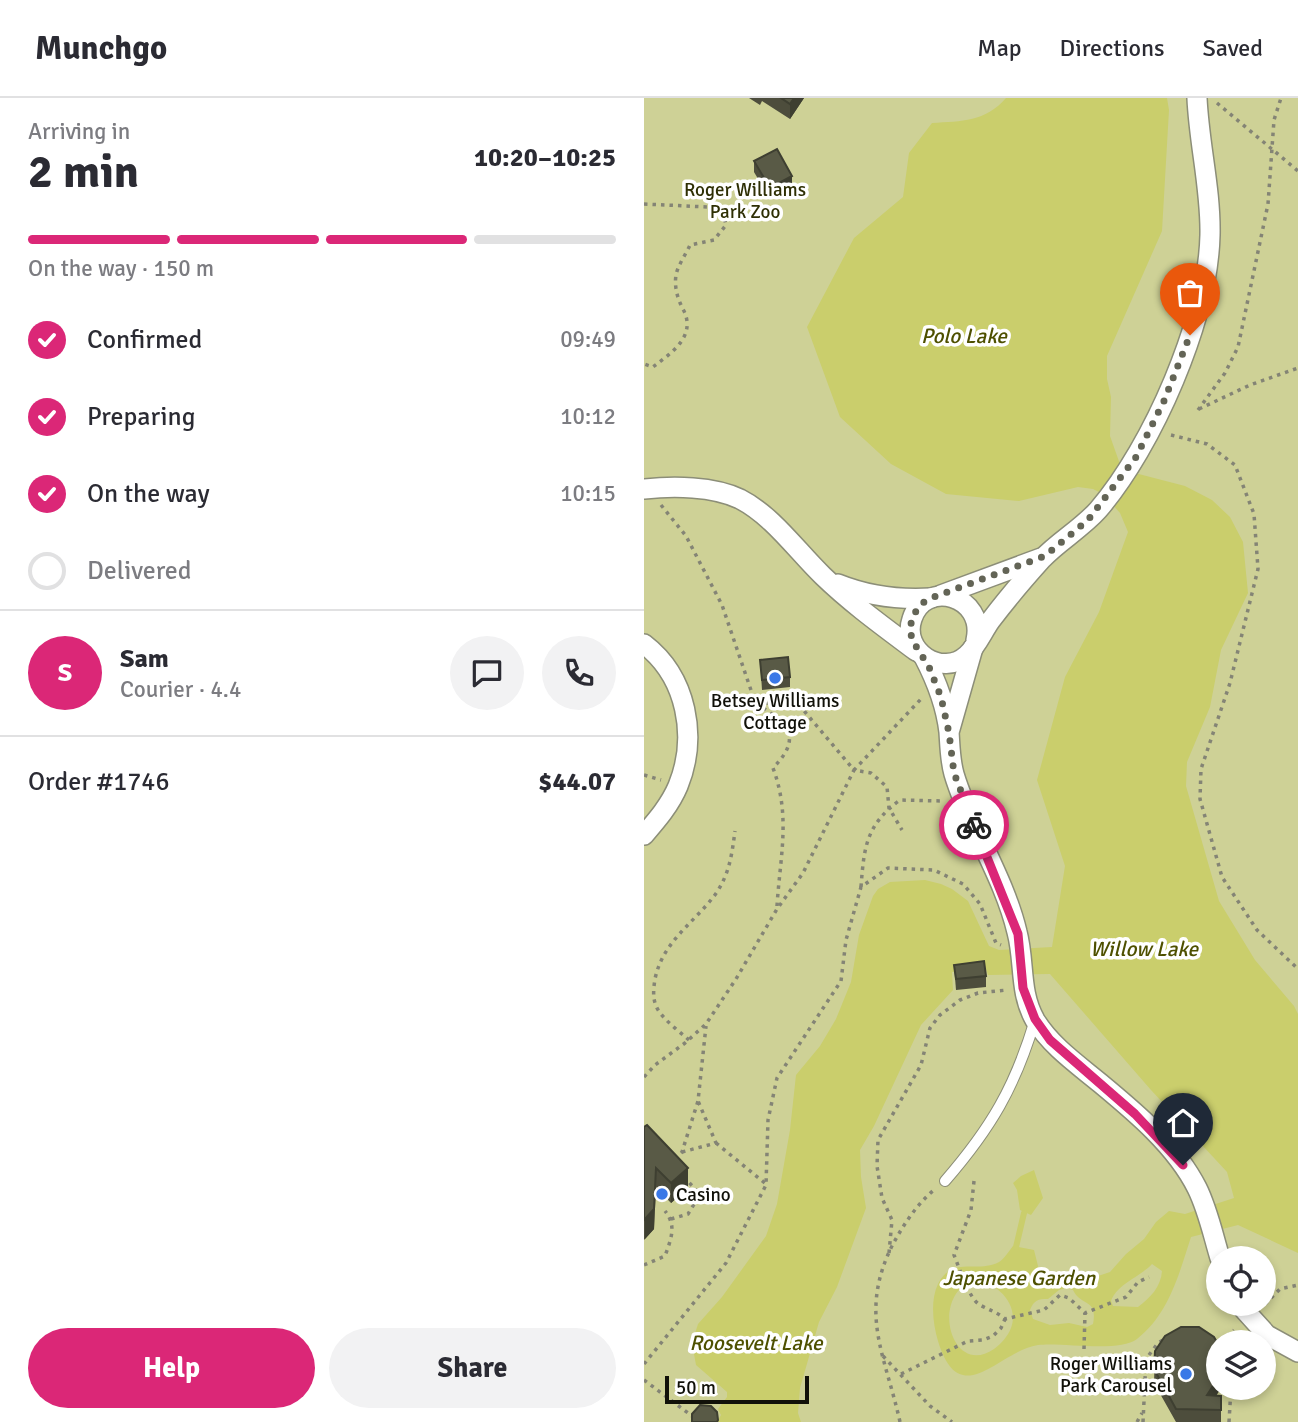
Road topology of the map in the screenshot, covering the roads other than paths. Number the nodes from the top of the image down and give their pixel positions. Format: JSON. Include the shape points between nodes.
{"nodes":[{"id":1,"x":1197,"y":98,"type":"edge"},
{"id":2,"x":651,"y":495,"type":"edge"},
{"id":3,"x":1045,"y":556,"type":"junction"},
{"id":4,"x":824,"y":577,"type":"junction"},
{"id":5,"x":935,"y":597,"type":"junction"},
{"id":6,"x":644,"y":644,"type":"edge"},
{"id":7,"x":974,"y":644,"type":"junction"},
{"id":8,"x":922,"y":655,"type":"junction"},
{"id":9,"x":949,"y":733,"type":"junction"},
{"id":10,"x":644,"y":835,"type":"edge"},
{"id":11,"x":1035,"y":1019,"type":"junction"},
{"id":12,"x":945,"y":1181,"type":"road end"},
{"id":13,"x":1217,"y":1246,"type":"edge"},
{"id":14,"x":1250,"y":1316,"type":"edge"},
{"id":15,"x":1298,"y":1352,"type":"edge"}],
"edges":[{"from":1,"to":3,"type":"street","via":[[1210,219],[1208,256],[1183,356],[1136,457],[1100,507]]},
{"from":2,"to":4,"type":"street","via":[[670,488],[711,491],[741,500]]},
{"from":3,"to":5,"type":"street"},
{"from":3,"to":7,"type":"street"},
{"from":4,"to":5,"type":"street","via":[[875,595]]},
{"from":4,"to":8,"type":"street"},
{"from":5,"to":7,"type":"street","via":[[953,597],[972,610],[978,625]]},
{"from":5,"to":8,"type":"street","via":[[916,610],[911,620],[912,640]]},
{"from":6,"to":10,"type":"street","via":[[676,681],[687,732],[677,788]]},
{"from":7,"to":8,"type":"street","via":[[961,659],[947,664]]},
{"from":7,"to":9,"type":"street"},
{"from":8,"to":9,"type":"street","via":[[941,697]]},
{"from":9,"to":11,"type":"street","via":[[952,766],[1018,934],[1012,947],[1017,983]]},
{"from":11,"to":12,"type":"lane","via":[[1001,1106]]},
{"from":11,"to":13,"type":"street","via":[[1050,1040],[1174,1154],[1191,1176]]},
{"from":14,"to":15,"type":"street","via":[[1267,1335]]}]}
